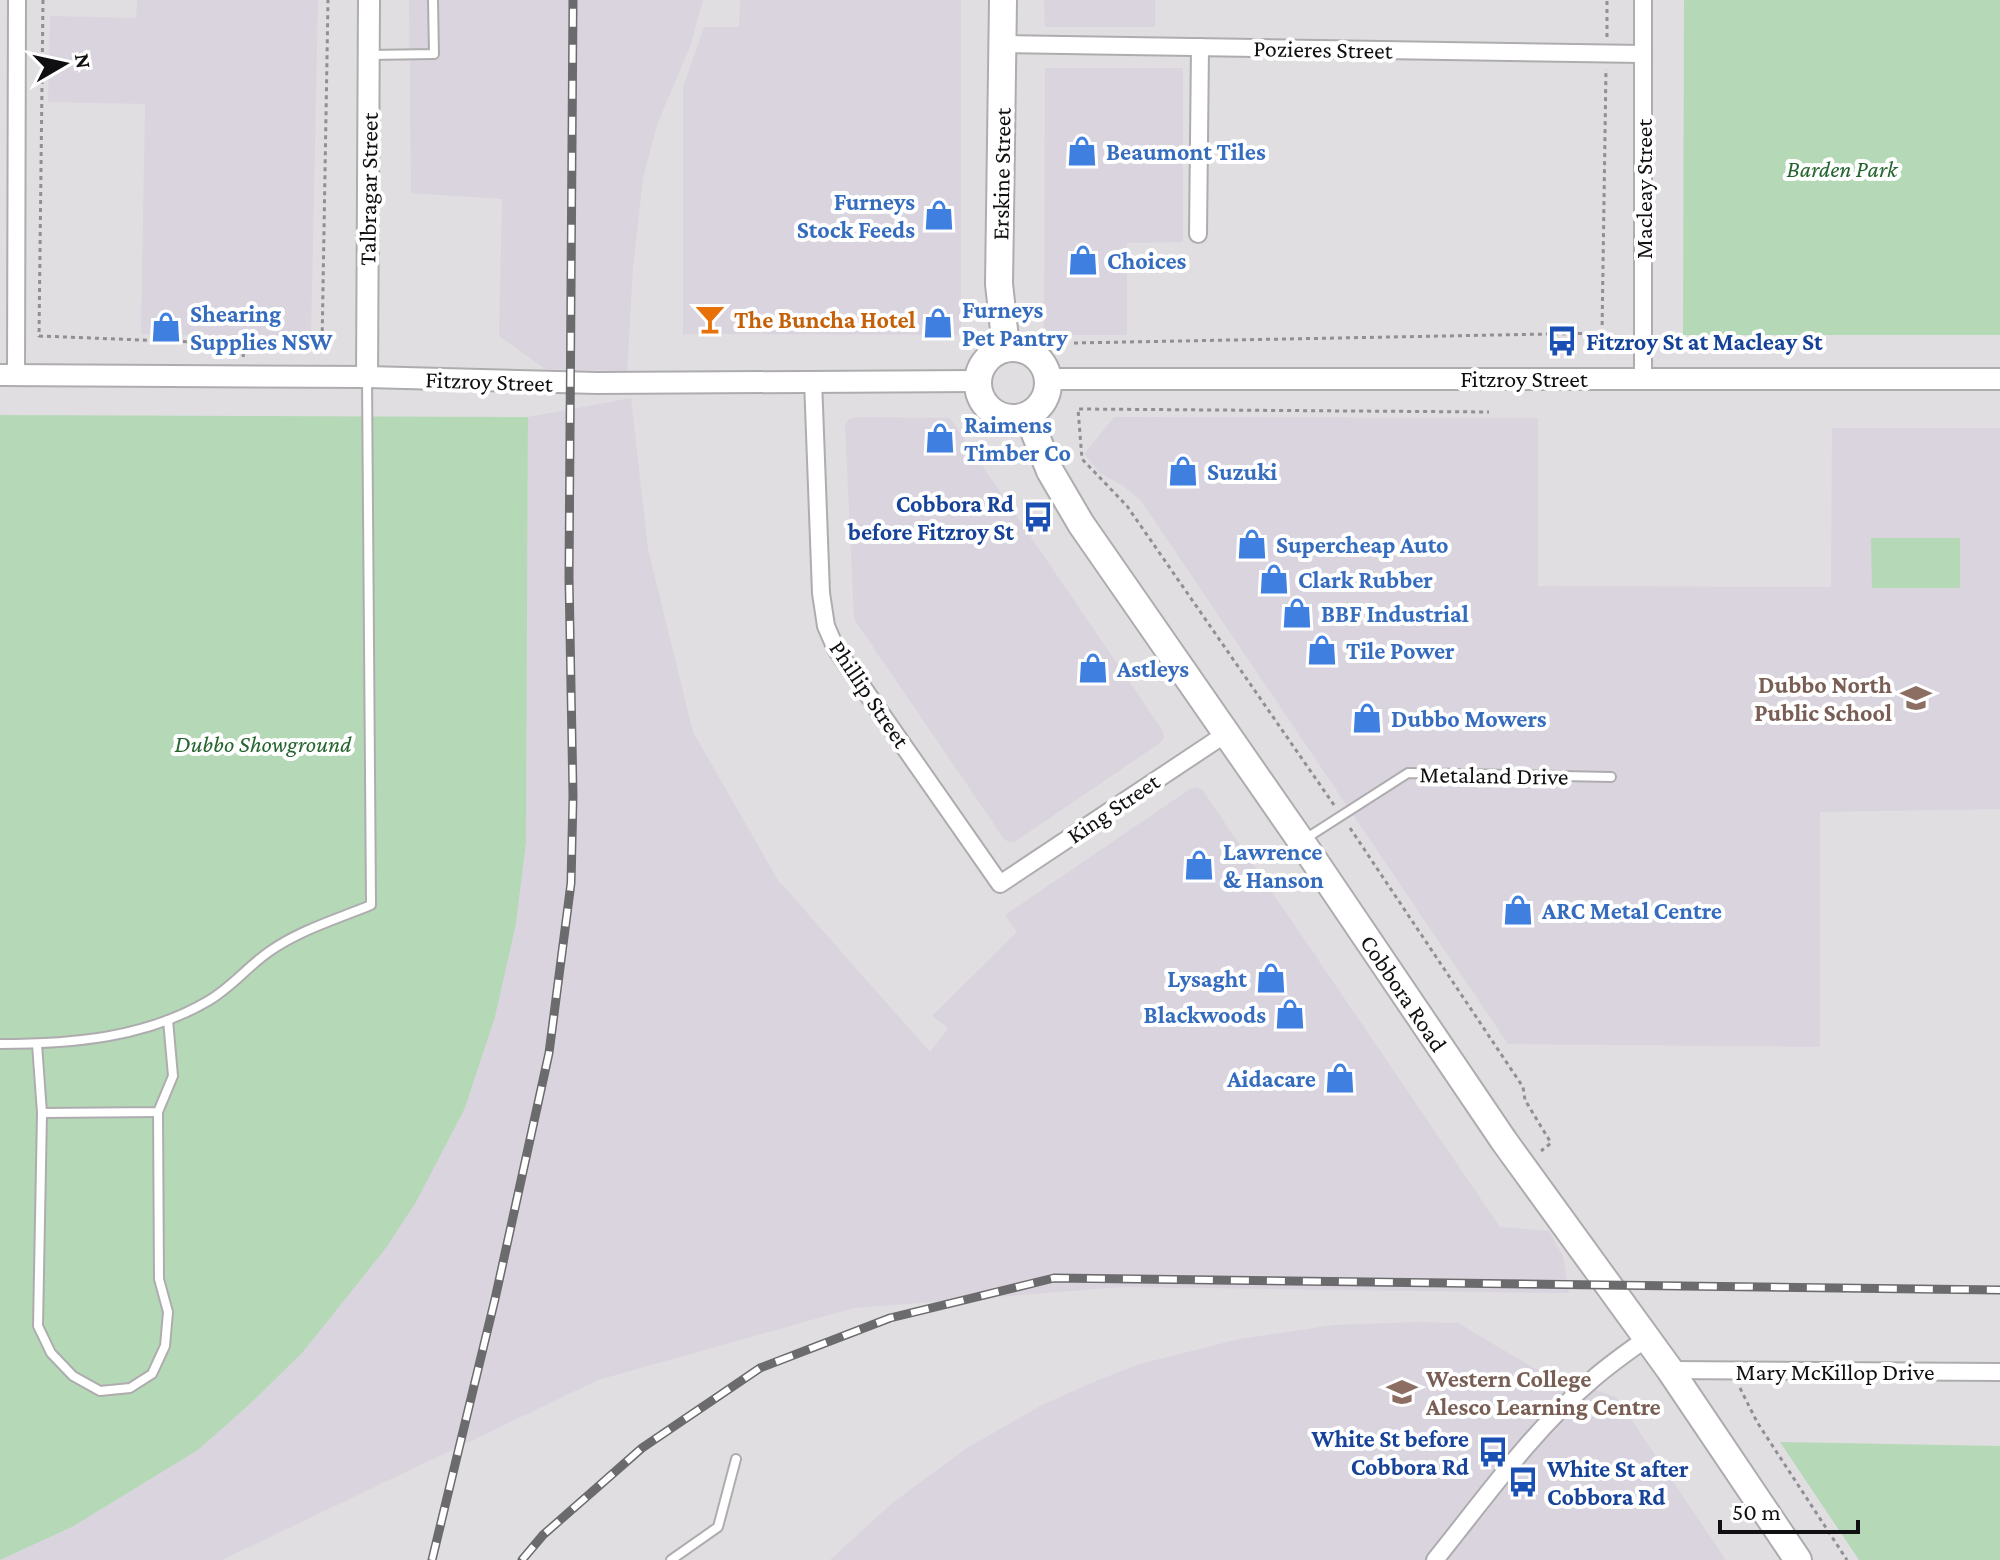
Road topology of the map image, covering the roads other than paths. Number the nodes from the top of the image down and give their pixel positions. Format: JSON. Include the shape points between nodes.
{"nodes":[{"id":1,"x":17,"y":0,"type":"edge"},
{"id":2,"x":369,"y":0,"type":"edge"},
{"id":3,"x":433,"y":0,"type":"edge"},
{"id":4,"x":1003,"y":0,"type":"edge"},
{"id":5,"x":1643,"y":0,"type":"edge"},
{"id":6,"x":1003,"y":44,"type":"junction"},
{"id":7,"x":1200,"y":47,"type":"junction"},
{"id":8,"x":1642,"y":54,"type":"junction"},
{"id":9,"x":369,"y":55,"type":"junction"},
{"id":10,"x":1198,"y":234,"type":"dead end"},
{"id":11,"x":1006,"y":348,"type":"junction"},
{"id":12,"x":8,"y":375,"type":"edge"},
{"id":13,"x":367,"y":377,"type":"junction"},
{"id":14,"x":1643,"y":377,"type":"junction"},
{"id":15,"x":1049,"y":379,"type":"junction"},
{"id":16,"x":2000,"y":379,"type":"edge"},
{"id":17,"x":813,"y":380,"type":"junction"},
{"id":18,"x":977,"y":381,"type":"junction"},
{"id":19,"x":1028,"y":416,"type":"junction"},
{"id":20,"x":1227,"y":733,"type":"junction"},
{"id":21,"x":1611,"y":777,"type":"dead end"},
{"id":22,"x":1301,"y":841,"type":"junction"},
{"id":23,"x":1000,"y":884,"type":"joint"},
{"id":24,"x":168,"y":1020,"type":"junction"},
{"id":25,"x":0,"y":1044,"type":"edge"},
{"id":26,"x":37,"y":1044,"type":"junction"},
{"id":27,"x":158,"y":1112,"type":"junction"},
{"id":28,"x":42,"y":1113,"type":"junction"},
{"id":29,"x":1647,"y":1338,"type":"junction"},
{"id":30,"x":1670,"y":1370,"type":"junction"},
{"id":31,"x":2000,"y":1372,"type":"edge"},
{"id":32,"x":736,"y":1459,"type":"dead end"},
{"id":33,"x":671,"y":1560,"type":"edge"},
{"id":34,"x":1435,"y":1560,"type":"edge"},
{"id":35,"x":1798,"y":1560,"type":"edge"}],
"edges":[{"from":1,"to":12,"type":"street"},
{"from":2,"to":9,"type":"street","name":"Talbragar Street"},
{"from":3,"to":9,"type":"lane","via":[[434,54]]},
{"from":4,"to":6,"type":"main road","name":"Erskine Street"},
{"from":5,"to":8,"type":"street","name":"Macleay Street"},
{"from":6,"to":7,"type":"street","name":"Pozieres Street"},
{"from":6,"to":11,"type":"main road","name":"Erskine Street","via":[[999,284]]},
{"from":7,"to":8,"type":"street","name":"Pozieres Street"},
{"from":7,"to":10,"type":"street"},
{"from":8,"to":14,"type":"street","name":"Macleay Street"},
{"from":9,"to":13,"type":"street","name":"Talbragar Street"},
{"from":11,"to":15,"type":"main road","via":[[1034,354]]},
{"from":11,"to":18,"type":"main road","via":[[986,360]]},
{"from":12,"to":13,"type":"street","name":"Fitzroy Street"},
{"from":13,"to":17,"type":"street","name":"Fitzroy Street","via":[[597,383]]},
{"from":13,"to":24,"type":"lane","via":[[371,905],[294,937],[263,955],[209,1001]]},
{"from":14,"to":15,"type":"street","name":"Fitzroy Street"},
{"from":14,"to":16,"type":"street","name":"Fitzroy Street"},
{"from":15,"to":19,"type":"main road","via":[[1044,401]]},
{"from":17,"to":18,"type":"street","name":"Fitzroy Street"},
{"from":17,"to":23,"type":"street","name":"Phillip Street","via":[[826,626],[836,649]]},
{"from":18,"to":19,"type":"main road","via":[[984,404],[993,412],[1016,419]]},
{"from":19,"to":20,"type":"main road","name":"Cobbora Road","via":[[1050,471],[1081,524]]},
{"from":20,"to":22,"type":"main road","name":"Cobbora Road"},
{"from":20,"to":23,"type":"street","name":"King Street"},
{"from":21,"to":22,"type":"lane","name":"Metaland Drive","via":[[1408,773]]},
{"from":22,"to":29,"type":"main road","name":"Cobbora Road","via":[[1522,1166]]},
{"from":24,"to":26,"type":"lane","via":[[116,1035]]},
{"from":24,"to":27,"type":"lane","via":[[173,1076]]},
{"from":25,"to":26,"type":"lane"},
{"from":26,"to":28,"type":"lane"},
{"from":27,"to":28,"type":"lane"},
{"from":27,"to":28,"type":"lane","via":[[159,1279],[168,1312],[165,1346],[152,1374],[130,1388],[100,1391],[73,1376],[51,1353],[38,1326]]},
{"from":29,"to":30,"type":"main road","name":"Cobbora Road"},
{"from":29,"to":34,"type":"street","via":[[1593,1379],[1526,1446]]},
{"from":30,"to":31,"type":"street","name":"Mary McKillop Drive"},
{"from":30,"to":35,"type":"main road","name":"Cobbora Road"},
{"from":32,"to":33,"type":"lane","via":[[718,1527]]}]}
